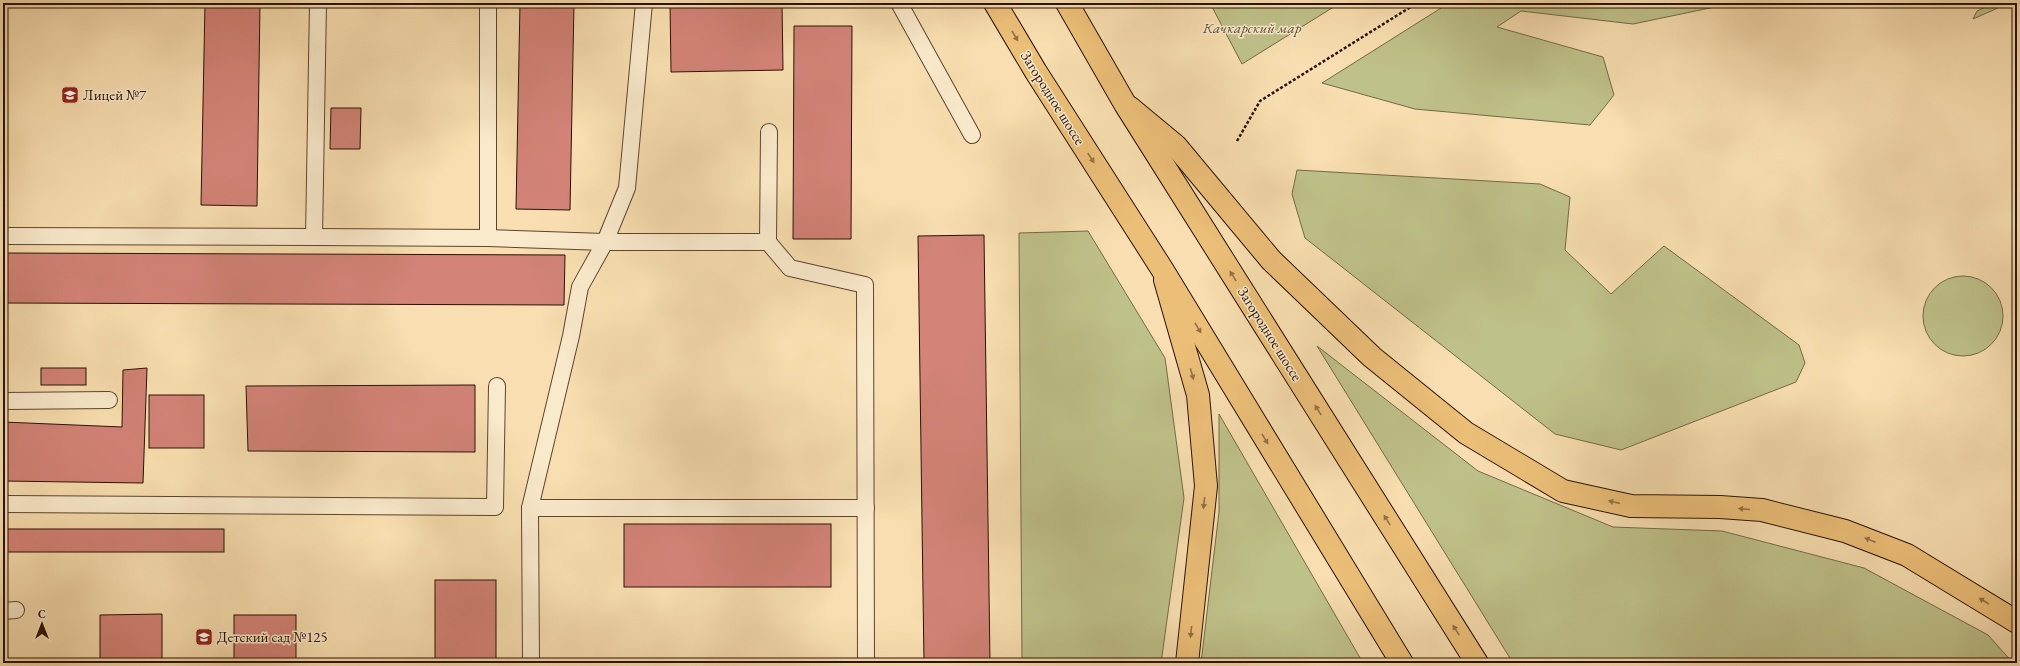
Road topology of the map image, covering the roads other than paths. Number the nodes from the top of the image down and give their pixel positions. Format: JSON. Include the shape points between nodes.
{"nodes":[{"id":1,"x":318,"y":3,"type":"edge"},
{"id":2,"x":488,"y":3,"type":"edge"},
{"id":3,"x":644,"y":3,"type":"edge"},
{"id":4,"x":899,"y":3,"type":"edge"},
{"id":5,"x":995,"y":3,"type":"edge"},
{"id":6,"x":1067,"y":3,"type":"edge"},
{"id":7,"x":1125,"y":104,"type":"junction"},
{"id":8,"x":769,"y":132,"type":"dead end"},
{"id":9,"x":972,"y":135,"type":"dead end"},
{"id":10,"x":3,"y":236,"type":"edge"},
{"id":11,"x":314,"y":237,"type":"junction"},
{"id":12,"x":488,"y":238,"type":"junction"},
{"id":13,"x":605,"y":242,"type":"junction"},
{"id":14,"x":768,"y":242,"type":"junction"},
{"id":15,"x":1162,"y":269,"type":"junction"},
{"id":16,"x":497,"y":386,"type":"dead end"},
{"id":17,"x":109,"y":400,"type":"dead end"},
{"id":18,"x":3,"y":401,"type":"edge"},
{"id":19,"x":3,"y":504,"type":"edge"},
{"id":20,"x":530,"y":508,"type":"junction"},
{"id":21,"x":866,"y":508,"type":"junction"},
{"id":22,"x":2017,"y":622,"type":"edge"},
{"id":23,"x":531,"y":663,"type":"edge"},
{"id":24,"x":866,"y":663,"type":"edge"},
{"id":25,"x":1187,"y":663,"type":"edge"},
{"id":26,"x":1402,"y":663,"type":"edge"},
{"id":27,"x":1477,"y":663,"type":"edge"}],
"edges":[{"from":1,"to":11,"type":"lane"},
{"from":2,"to":12,"type":"lane"},
{"from":3,"to":13,"type":"lane","via":[[626,188]]},
{"from":4,"to":9,"type":"lane"},
{"from":5,"to":15,"type":"main road","name":"Загородное шоссе","one_way":true},
{"from":6,"to":7,"type":"main road","name":"Загородное шоссе"},
{"from":22,"to":7,"type":"main road","one_way":true,"via":[[1907,555],[1845,531],[1762,510],[1631,506],[1563,491],[1466,433],[1372,357],[1271,260],[1176,146]]},
{"from":27,"to":7,"type":"main road","name":"Загородное шоссе","one_way":true},
{"from":8,"to":14,"type":"lane"},
{"from":10,"to":11,"type":"lane"},
{"from":11,"to":12,"type":"lane"},
{"from":12,"to":13,"type":"lane"},
{"from":13,"to":14,"type":"lane"},
{"from":13,"to":20,"type":"lane","via":[[580,287],[571,336]]},
{"from":14,"to":21,"type":"lane","via":[[790,268],[865,285]]},
{"from":15,"to":25,"type":"main road","one_way":true,"via":[[1198,394],[1206,486]]},
{"from":15,"to":26,"type":"main road","name":"Загородное шоссе","one_way":true},
{"from":16,"to":19,"type":"lane","via":[[495,507]]},
{"from":17,"to":18,"type":"lane"},
{"from":20,"to":21,"type":"lane"},
{"from":20,"to":23,"type":"lane"},
{"from":21,"to":24,"type":"lane"}]}
